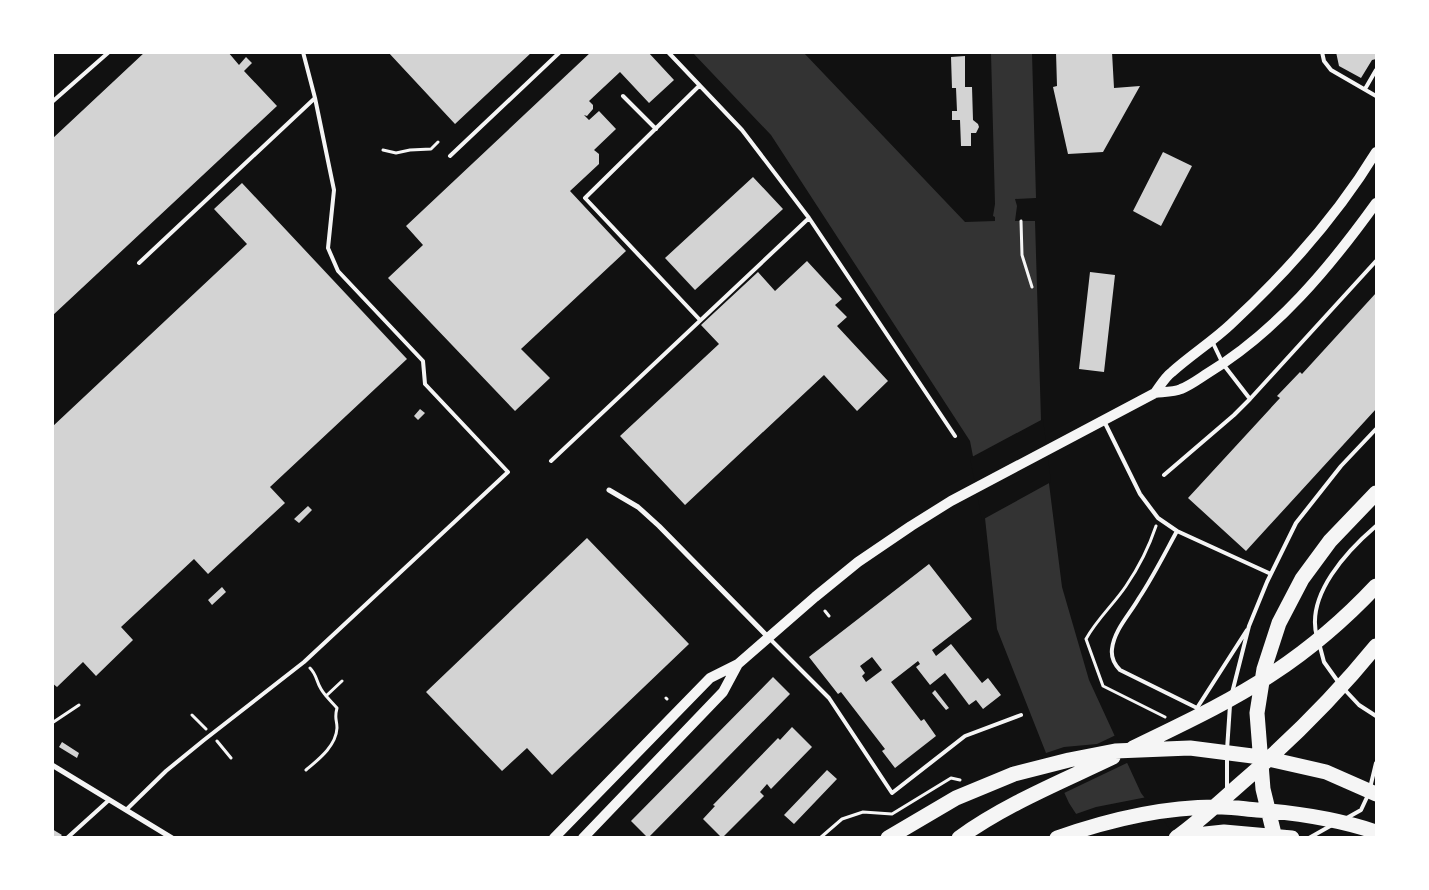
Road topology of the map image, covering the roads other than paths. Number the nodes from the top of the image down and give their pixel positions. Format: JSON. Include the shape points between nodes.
{"nodes":[{"id":1,"x":109,"y":52,"type":"edge"},
{"id":2,"x":303,"y":52,"type":"edge"},
{"id":3,"x":560,"y":52,"type":"edge"},
{"id":4,"x":668,"y":52,"type":"edge"},
{"id":5,"x":1322,"y":52,"type":"edge"},
{"id":6,"x":1376,"y":70,"type":"edge"},
{"id":7,"x":699,"y":86,"type":"junction"},
{"id":8,"x":1365,"y":89,"type":"junction"},
{"id":9,"x":623,"y":96,"type":"dead end"},
{"id":10,"x":1376,"y":96,"type":"edge"},
{"id":11,"x":315,"y":98,"type":"junction"},
{"id":12,"x":52,"y":102,"type":"edge"},
{"id":13,"x":656,"y":129,"type":"junction"},
{"id":14,"x":1376,"y":152,"type":"edge"},
{"id":15,"x":450,"y":156,"type":"dead end"},
{"id":16,"x":1376,"y":203,"type":"edge"},
{"id":17,"x":809,"y":218,"type":"junction"},
{"id":18,"x":1376,"y":261,"type":"edge"},
{"id":19,"x":139,"y":263,"type":"dead end"},
{"id":20,"x":700,"y":320,"type":"junction"},
{"id":21,"x":1212,"y":341,"type":"junction"},
{"id":22,"x":1224,"y":364,"type":"junction"},
{"id":23,"x":1155,"y":393,"type":"junction"},
{"id":24,"x":1250,"y":399,"type":"junction"},
{"id":25,"x":1104,"y":421,"type":"junction"},
{"id":26,"x":1376,"y":429,"type":"edge"},
{"id":27,"x":955,"y":436,"type":"dead end"},
{"id":28,"x":551,"y":461,"type":"dead end"},
{"id":29,"x":1164,"y":475,"type":"dead end"},
{"id":30,"x":609,"y":490,"type":"dead end"},
{"id":31,"x":1376,"y":493,"type":"edge"},
{"id":32,"x":1376,"y":526,"type":"edge"},
{"id":33,"x":1177,"y":531,"type":"junction"},
{"id":34,"x":1271,"y":574,"type":"junction"},
{"id":35,"x":1376,"y":586,"type":"edge"},
{"id":36,"x":1249,"y":626,"type":"junction"},
{"id":37,"x":768,"y":637,"type":"junction"},
{"id":38,"x":1376,"y":646,"type":"edge"},
{"id":39,"x":738,"y":664,"type":"junction"},
{"id":40,"x":1021,"y":715,"type":"dead end"},
{"id":41,"x":1376,"y":716,"type":"edge"},
{"id":42,"x":1376,"y":763,"type":"edge"},
{"id":43,"x":52,"y":765,"type":"edge"},
{"id":44,"x":1228,"y":788,"type":"dead end"},
{"id":45,"x":1376,"y":794,"type":"edge"},
{"id":46,"x":109,"y":800,"type":"junction"},
{"id":47,"x":126,"y":810,"type":"junction"},
{"id":48,"x":1376,"y":832,"type":"edge"},
{"id":49,"x":67,"y":838,"type":"edge"},
{"id":50,"x":172,"y":838,"type":"edge"},
{"id":51,"x":554,"y":838,"type":"edge"},
{"id":52,"x":583,"y":838,"type":"edge"},
{"id":53,"x":888,"y":838,"type":"edge"},
{"id":54,"x":959,"y":838,"type":"edge"},
{"id":55,"x":1057,"y":838,"type":"edge"},
{"id":56,"x":1174,"y":838,"type":"edge"},
{"id":57,"x":1275,"y":838,"type":"edge"},
{"id":58,"x":1292,"y":838,"type":"edge"},
{"id":59,"x":1309,"y":838,"type":"edge"}],
"edges":[{"from":1,"to":12,"type":"lane"},
{"from":2,"to":11,"type":"lane"},
{"from":3,"to":15,"type":"lane"},
{"from":4,"to":7,"type":"lane"},
{"from":5,"to":8,"type":"lane","via":[[1331,70]]},
{"from":6,"to":8,"type":"lane"},
{"from":7,"to":13,"type":"lane"},
{"from":7,"to":17,"type":"lane","via":[[742,130]]},
{"from":8,"to":10,"type":"lane"},
{"from":9,"to":13,"type":"lane"},
{"from":11,"to":19,"type":"lane"},
{"from":11,"to":47,"type":"lane","via":[[334,190],[328,248],[338,271],[423,361],[425,384],[508,472],[304,662],[189,752]]},
{"from":13,"to":20,"type":"lane","via":[[585,198]]},
{"from":14,"to":21,"type":"main road","via":[[1338,208],[1304,250],[1254,303]]},
{"from":16,"to":22,"type":"main road","via":[[1314,282]]},
{"from":17,"to":20,"type":"lane"},
{"from":17,"to":27,"type":"lane"},
{"from":18,"to":24,"type":"lane"},
{"from":20,"to":28,"type":"lane"},
{"from":21,"to":22,"type":"lane"},
{"from":21,"to":23,"type":"main road","via":[[1170,373]]},
{"from":22,"to":23,"type":"main road","via":[[1181,389]]},
{"from":22,"to":24,"type":"lane"},
{"from":23,"to":25,"type":"main road"},
{"from":24,"to":29,"type":"lane"},
{"from":25,"to":33,"type":"lane","via":[[1140,494],[1158,518]]},
{"from":25,"to":37,"type":"main road","via":[[951,501],[911,526],[858,562]]},
{"from":26,"to":34,"type":"lane","via":[[1341,466],[1296,523]]},
{"from":30,"to":37,"type":"street","via":[[659,526]]},
{"from":31,"to":57,"type":"highway","via":[[1330,541],[1302,579],[1279,623],[1264,669],[1257,713],[1263,789]]},
{"from":32,"to":41,"type":"lane","via":[[1329,577],[1316,611],[1315,628],[1324,662],[1335,679],[1359,705]]},
{"from":33,"to":34,"type":"lane"},
{"from":33,"to":36,"type":"lane","via":[[1113,642],[1112,658],[1116,666],[1197,708]]},
{"from":34,"to":36,"type":"lane"},
{"from":35,"to":54,"type":"highway","via":[[1306,650],[1271,675],[1170,730],[1028,797]]},
{"from":36,"to":44,"type":"lane","via":[[1229,712]]},
{"from":37,"to":39,"type":"main road"},
{"from":37,"to":40,"type":"lane","via":[[829,698],[892,793],[965,736]]},
{"from":38,"to":56,"type":"highway","via":[[1313,718],[1227,796]]},
{"from":39,"to":51,"type":"main road","via":[[710,678]]},
{"from":39,"to":52,"type":"main road","via":[[723,692]]},
{"from":42,"to":59,"type":"lane","via":[[1367,800],[1361,810]]},
{"from":43,"to":46,"type":"street"},
{"from":45,"to":53,"type":"highway","via":[[1326,772],[1260,757],[1190,748],[1115,751],[1014,774],[956,798]]},
{"from":46,"to":47,"type":"street"},
{"from":46,"to":49,"type":"lane"},
{"from":47,"to":50,"type":"street"},
{"from":48,"to":55,"type":"highway","via":[[1300,813],[1222,807],[1161,812],[1113,821]]},
{"from":56,"to":58,"type":"highway","via":[[1224,832]]}]}
